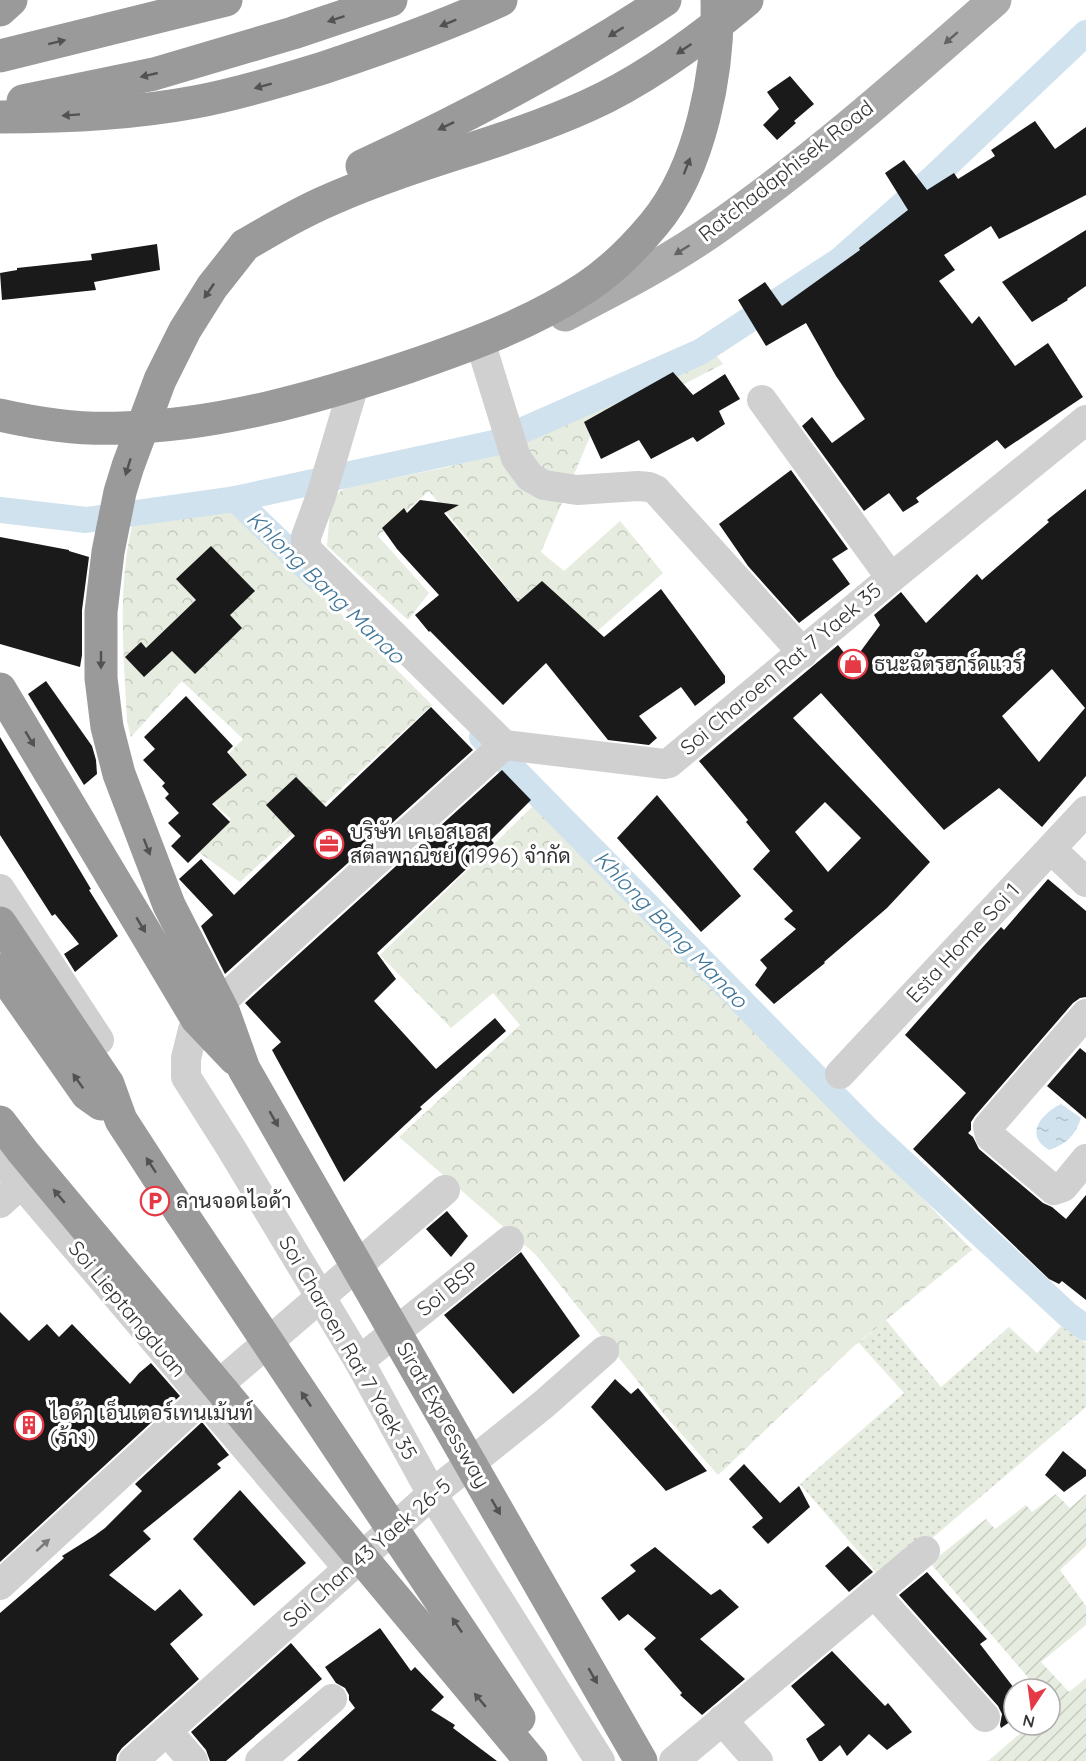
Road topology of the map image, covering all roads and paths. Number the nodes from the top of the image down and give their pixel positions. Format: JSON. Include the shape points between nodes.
{"nodes":[{"id":1,"x":11,"y":0,"type":"edge"},
{"id":2,"x":226,"y":0,"type":"edge"},
{"id":3,"x":391,"y":0,"type":"edge"},
{"id":4,"x":501,"y":0,"type":"edge"},
{"id":5,"x":665,"y":0,"type":"edge"},
{"id":6,"x":717,"y":0,"type":"edge"},
{"id":7,"x":747,"y":0,"type":"edge"},
{"id":8,"x":995,"y":0,"type":"edge"},
{"id":9,"x":0,"y":10,"type":"edge"},
{"id":10,"x":0,"y":56,"type":"edge"},
{"id":11,"x":0,"y":105,"type":"edge"},
{"id":12,"x":0,"y":117,"type":"edge"},
{"id":13,"x":245,"y":245,"type":"junction"},
{"id":14,"x":483,"y":351,"type":"junction"},
{"id":15,"x":351,"y":395,"type":"junction"},
{"id":16,"x":762,"y":400,"type":"dead end"},
{"id":17,"x":0,"y":415,"type":"edge"},
{"id":18,"x":1083,"y":429,"type":"edge"},
{"id":19,"x":891,"y":578,"type":"junction"},
{"id":20,"x":802,"y":653,"type":"junction"},
{"id":21,"x":0,"y":689,"type":"edge"},
{"id":22,"x":497,"y":751,"type":"junction"},
{"id":23,"x":1086,"y":811,"type":"edge"},
{"id":24,"x":1051,"y":849,"type":"junction"},
{"id":25,"x":1086,"y":882,"type":"edge"},
{"id":26,"x":0,"y":889,"type":"edge"},
{"id":27,"x":0,"y":924,"type":"edge"},
{"id":28,"x":0,"y":969,"type":"edge"},
{"id":29,"x":1086,"y":1014,"type":"edge"},
{"id":30,"x":99,"y":1040,"type":"dead end"},
{"id":31,"x":244,"y":1069,"type":"junction"},
{"id":32,"x":840,"y":1074,"type":"dead end"},
{"id":33,"x":122,"y":1120,"type":"junction"},
{"id":34,"x":0,"y":1122,"type":"edge"},
{"id":35,"x":0,"y":1158,"type":"edge"},
{"id":36,"x":1086,"y":1159,"type":"edge"},
{"id":37,"x":445,"y":1190,"type":"dead end"},
{"id":38,"x":10,"y":1194,"type":"edge"},
{"id":39,"x":509,"y":1240,"type":"dead end"},
{"id":40,"x":320,"y":1297,"type":"junction"},
{"id":41,"x":604,"y":1351,"type":"dead end"},
{"id":42,"x":359,"y":1361,"type":"junction"},
{"id":43,"x":203,"y":1398,"type":"junction"},
{"id":44,"x":432,"y":1494,"type":"junction"},
{"id":45,"x":925,"y":1551,"type":"dead end"},
{"id":46,"x":348,"y":1569,"type":"junction"},
{"id":47,"x":0,"y":1585,"type":"edge"},
{"id":48,"x":874,"y":1593,"type":"junction"},
{"id":49,"x":332,"y":1698,"type":"dead end"},
{"id":50,"x":985,"y":1717,"type":"dead end"},
{"id":51,"x":722,"y":1720,"type":"junction"},
{"id":52,"x":167,"y":1731,"type":"junction"},
{"id":53,"x":133,"y":1761,"type":"edge"},
{"id":54,"x":193,"y":1761,"type":"edge"},
{"id":55,"x":260,"y":1761,"type":"edge"},
{"id":56,"x":531,"y":1761,"type":"edge"},
{"id":57,"x":548,"y":1761,"type":"edge"},
{"id":58,"x":600,"y":1761,"type":"edge"},
{"id":59,"x":641,"y":1761,"type":"edge"},
{"id":60,"x":674,"y":1761,"type":"edge"},
{"id":61,"x":758,"y":1761,"type":"edge"}],
"edges":[{"from":1,"to":9,"type":"highway"},
{"from":10,"to":2,"type":"highway","one_way":true},
{"from":3,"to":11,"type":"highway","one_way":true,"via":[[154,74]]},
{"from":4,"to":12,"type":"highway","one_way":true,"via":[[356,57],[267,85],[194,102],[129,111]]},
{"from":5,"to":13,"type":"highway","one_way":true,"via":[[512,93],[303,195],[272,217]]},
{"from":17,"to":6,"type":"highway","one_way":true,"bridge":true,"via":[[71,428],[120,429],[246,412],[331,391],[447,354],[551,308],[586,287],[633,248],[673,197],[704,114],[716,44]]},
{"from":7,"to":13,"type":"highway","one_way":true,"via":[[645,75],[578,110],[333,198]]},
{"from":8,"to":14,"type":"main road","name":"Ratchadaphisek Road","one_way":true,"via":[[836,136],[717,227],[643,274],[547,324]]},
{"from":13,"to":31,"type":"highway","one_way":true,"bridge":true,"via":[[185,330],[138,436],[120,492],[101,612],[107,727],[119,774],[169,905],[224,1013]]},
{"from":14,"to":15,"type":"main road","name":"Ratchadaphisek Road"},
{"from":14,"to":20,"type":"street","via":[[516,458],[530,477],[544,485],[578,490],[638,486],[656,490]]},
{"from":15,"to":17,"type":"main road","name":"Ratchadaphisek Road","via":[[217,418],[80,422]]},
{"from":15,"to":22,"type":"street","via":[[306,537],[308,550]]},
{"from":16,"to":19,"type":"street"},
{"from":18,"to":19,"type":"street","name":"Soi Charoen Rat 7 Yaek 35"},
{"from":19,"to":20,"type":"street","name":"Soi Charoen Rat 7 Yaek 35"},
{"from":20,"to":22,"type":"street","name":"Soi Charoen Rat 7 Yaek 35","via":[[669,763]]},
{"from":21,"to":31,"type":"highway","one_way":true,"bridge":true,"via":[[197,1019]]},
{"from":22,"to":40,"type":"street","name":"Soi Charoen Rat 7 Yaek 35","via":[[193,1030],[186,1077]]},
{"from":23,"to":24,"type":"street","name":"Esta Home Soi 1"},
{"from":24,"to":25,"type":"street"},
{"from":24,"to":32,"type":"street","name":"Esta Home Soi 1"},
{"from":26,"to":30,"type":"street"},
{"from":27,"to":33,"type":"highway","via":[[108,1084]]},
{"from":33,"to":28,"type":"highway","one_way":true,"via":[[87,1094]]},
{"from":29,"to":36,"type":"street","via":[[988,1127],[990,1136],[1054,1190],[1063,1187]]},
{"from":31,"to":59,"type":"highway","name":"Sirat Expressway","one_way":true,"bridge":true},
{"from":57,"to":33,"type":"highway","one_way":true,"bridge":true},
{"from":56,"to":34,"type":"highway","one_way":true,"bridge":true},
{"from":35,"to":38,"type":"street","name":"Soi Lieptangduan"},
{"from":37,"to":40,"type":"street"},
{"from":38,"to":43,"type":"street","name":"Soi Lieptangduan"},
{"from":39,"to":42,"type":"street","name":"Soi BSP"},
{"from":40,"to":42,"type":"street","name":"Soi Charoen Rat 7 Yaek 35"},
{"from":40,"to":43,"type":"street"},
{"from":41,"to":44,"type":"street","name":"Soi Chan 43 Yaek 26-5"},
{"from":42,"to":44,"type":"street","name":"Soi Charoen Rat 7 Yaek 35"},
{"from":43,"to":46,"type":"street","name":"Soi Lieptangduan"},
{"from":47,"to":43,"type":"street","one_way":true},
{"from":44,"to":46,"type":"street","name":"Soi Chan 43 Yaek 26-5"},
{"from":44,"to":58,"type":"street","name":"Soi Charoen Rat 7 Yaek 35"},
{"from":45,"to":48,"type":"street"},
{"from":46,"to":52,"type":"street","name":"Soi Chan 43 Yaek 26-5"},
{"from":48,"to":50,"type":"street"},
{"from":48,"to":51,"type":"street"},
{"from":49,"to":55,"type":"street"},
{"from":51,"to":60,"type":"street"},
{"from":51,"to":61,"type":"street"},
{"from":52,"to":53,"type":"street","name":"Soi Chan 43 Yaek 26-5"},
{"from":52,"to":54,"type":"street"}]}
